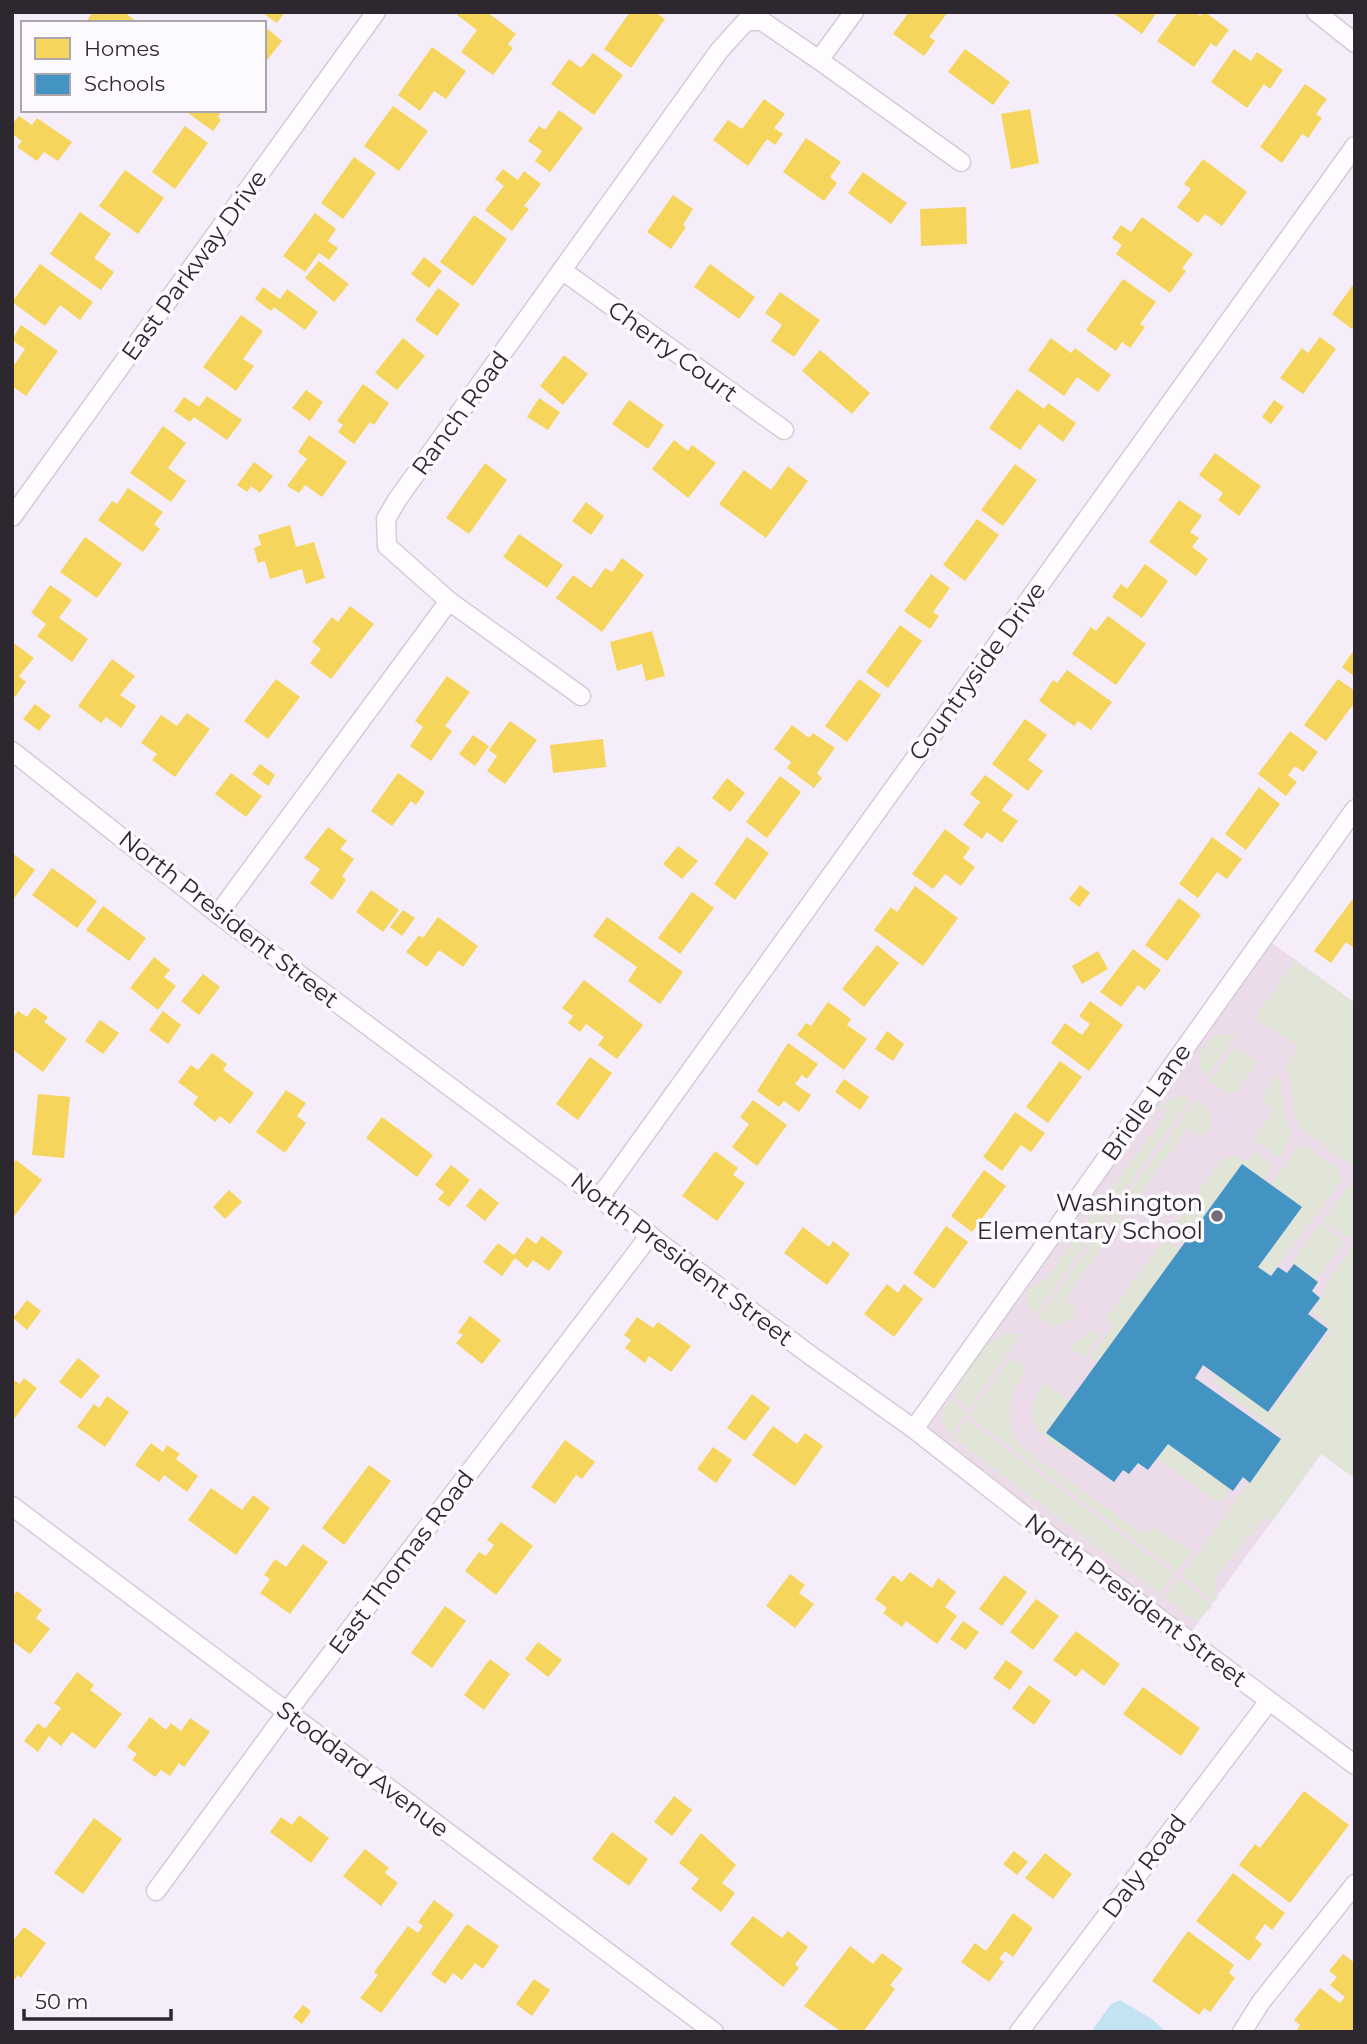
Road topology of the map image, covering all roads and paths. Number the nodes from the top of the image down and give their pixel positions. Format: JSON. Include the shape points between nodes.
{"nodes":[{"id":1,"x":376,"y":12,"type":"edge"},
{"id":2,"x":854,"y":12,"type":"edge"},
{"id":3,"x":1320,"y":14,"type":"edge"},
{"id":4,"x":1355,"y":43,"type":"edge"},
{"id":5,"x":819,"y":60,"type":"junction"},
{"id":6,"x":1355,"y":146,"type":"edge"},
{"id":7,"x":961,"y":162,"type":"dead end"},
{"id":8,"x":563,"y":271,"type":"junction"},
{"id":9,"x":784,"y":430,"type":"dead end"},
{"id":10,"x":12,"y":517,"type":"edge"},
{"id":11,"x":449,"y":601,"type":"junction"},
{"id":12,"x":581,"y":696,"type":"dead end"},
{"id":13,"x":12,"y":751,"type":"edge"},
{"id":14,"x":1354,"y":812,"type":"edge"},
{"id":15,"x":218,"y":914,"type":"junction"},
{"id":16,"x":600,"y":1197,"type":"junction"},
{"id":17,"x":650,"y":1235,"type":"junction"},
{"id":18,"x":914,"y":1429,"type":"junction"},
{"id":19,"x":12,"y":1506,"type":"edge"},
{"id":20,"x":1269,"y":1701,"type":"junction"},
{"id":21,"x":286,"y":1712,"type":"junction"},
{"id":22,"x":1355,"y":1765,"type":"edge"},
{"id":23,"x":1355,"y":1884,"type":"edge"},
{"id":24,"x":156,"y":1891,"type":"dead end"},
{"id":25,"x":714,"y":2032,"type":"edge"},
{"id":26,"x":1019,"y":2032,"type":"edge"},
{"id":27,"x":1242,"y":2032,"type":"edge"}],
"edges":[{"from":1,"to":10,"type":"street","name":"East Parkway Drive"},
{"from":2,"to":5,"type":"street"},
{"from":3,"to":4,"type":"street"},
{"from":5,"to":7,"type":"street"},
{"from":5,"to":8,"type":"street","name":"Ranch Road","via":[[762,21],[746,21],[719,51]]},
{"from":6,"to":16,"type":"street","name":"Countryside Drive"},
{"from":8,"to":9,"type":"street","name":"Cherry Court"},
{"from":8,"to":11,"type":"street","name":"Ranch Road","via":[[386,519],[387,546]]},
{"from":11,"to":12,"type":"street","name":"Ranch Road"},
{"from":11,"to":15,"type":"street"},
{"from":13,"to":15,"type":"street","name":"North President Street"},
{"from":14,"to":18,"type":"street","name":"Bridle Lane"},
{"from":15,"to":16,"type":"street","name":"North President Street"},
{"from":16,"to":17,"type":"street","name":"North President Street"},
{"from":17,"to":18,"type":"street","name":"North President Street"},
{"from":17,"to":21,"type":"street","name":"East Thomas Road"},
{"from":18,"to":20,"type":"street","name":"North President Street"},
{"from":19,"to":21,"type":"street","name":"Stoddard Avenue"},
{"from":20,"to":22,"type":"street","name":"North President Street"},
{"from":20,"to":26,"type":"street","name":"Daly Road"},
{"from":21,"to":24,"type":"street","name":"East Thomas Road"},
{"from":21,"to":25,"type":"street","name":"Stoddard Avenue"},
{"from":23,"to":27,"type":"street"}]}
